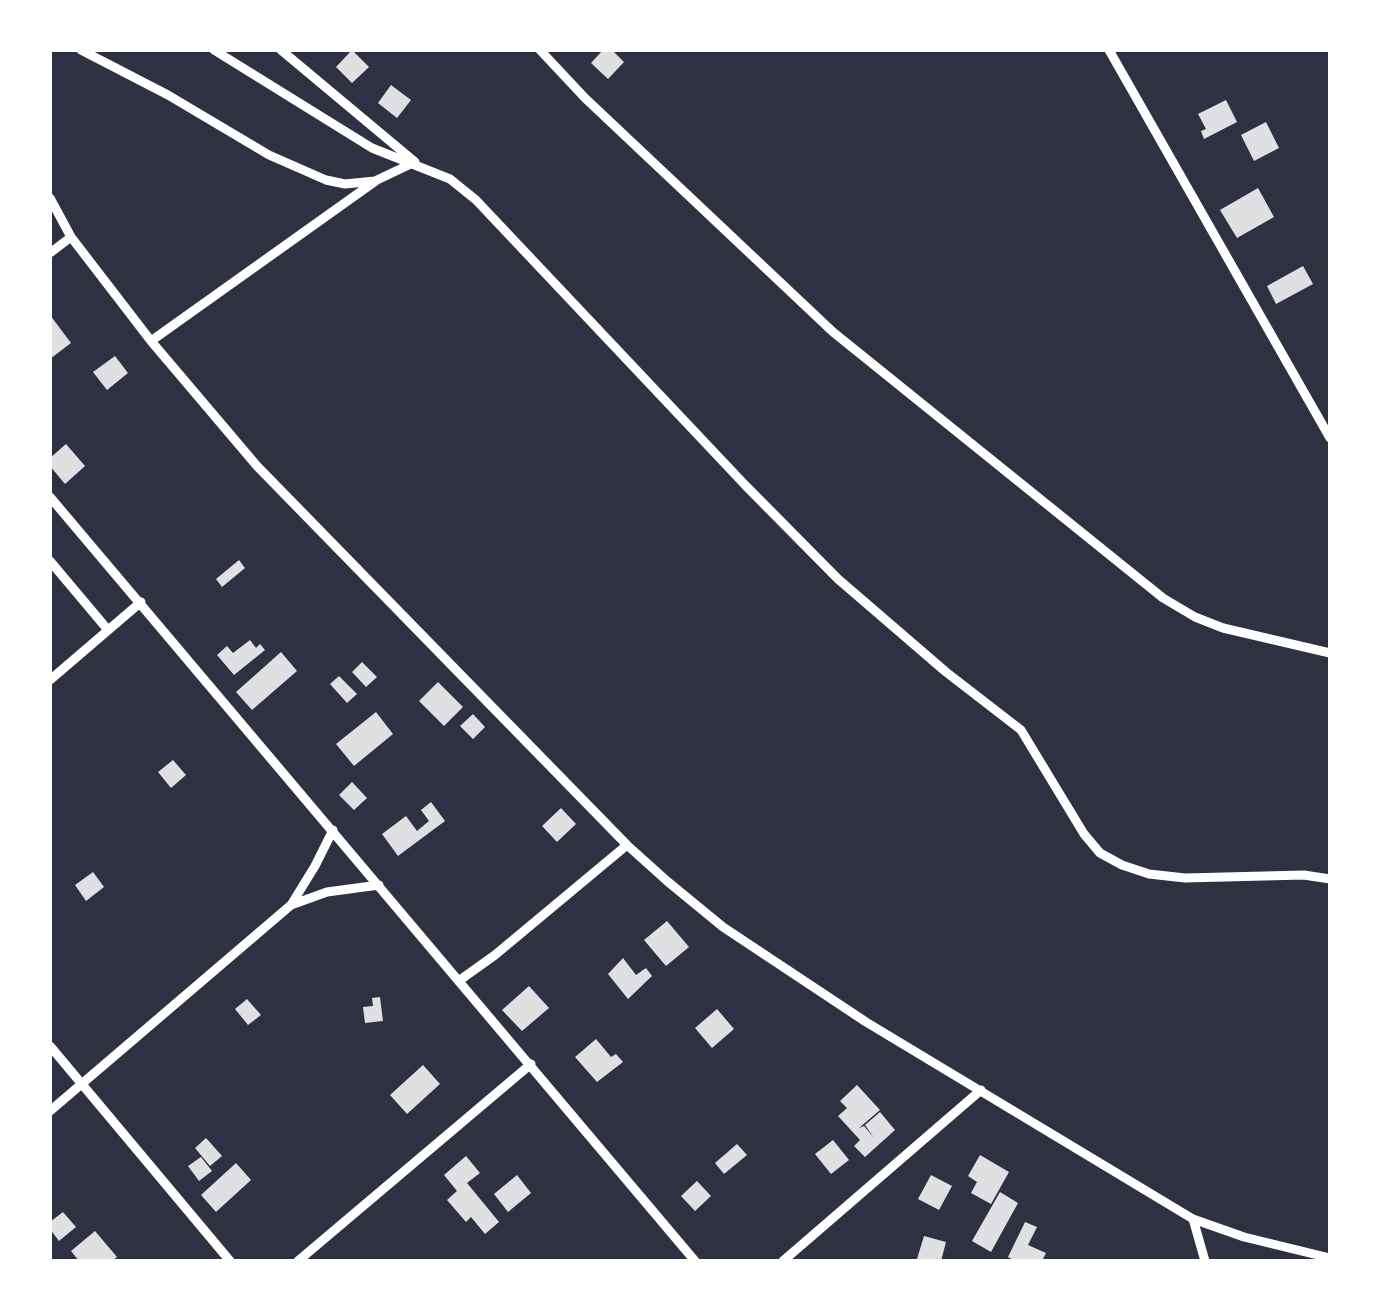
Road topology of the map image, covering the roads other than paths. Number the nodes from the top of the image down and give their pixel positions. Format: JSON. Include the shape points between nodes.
{"nodes":[{"id":1,"x":81,"y":50,"type":"edge"},
{"id":2,"x":214,"y":50,"type":"edge"},
{"id":3,"x":281,"y":50,"type":"edge"},
{"id":4,"x":540,"y":50,"type":"edge"},
{"id":5,"x":1108,"y":50,"type":"edge"},
{"id":6,"x":415,"y":162,"type":"junction"},
{"id":7,"x":377,"y":180,"type":"junction"},
{"id":8,"x":50,"y":198,"type":"edge"},
{"id":9,"x":71,"y":238,"type":"junction"},
{"id":10,"x":50,"y":253,"type":"edge"},
{"id":11,"x":151,"y":341,"type":"junction"},
{"id":12,"x":1330,"y":438,"type":"edge"},
{"id":13,"x":50,"y":497,"type":"edge"},
{"id":14,"x":50,"y":562,"type":"edge"},
{"id":15,"x":141,"y":602,"type":"junction"},
{"id":16,"x":108,"y":630,"type":"junction"},
{"id":17,"x":1330,"y":653,"type":"edge"},
{"id":18,"x":50,"y":680,"type":"edge"},
{"id":19,"x":333,"y":830,"type":"junction"},
{"id":20,"x":628,"y":845,"type":"junction"},
{"id":21,"x":1330,"y":879,"type":"edge"},
{"id":22,"x":379,"y":885,"type":"junction"},
{"id":23,"x":291,"y":904,"type":"junction"},
{"id":24,"x":460,"y":980,"type":"junction"},
{"id":25,"x":50,"y":1046,"type":"edge"},
{"id":26,"x":531,"y":1064,"type":"junction"},
{"id":27,"x":81,"y":1084,"type":"junction"},
{"id":28,"x":981,"y":1090,"type":"junction"},
{"id":29,"x":50,"y":1111,"type":"edge"},
{"id":30,"x":1193,"y":1219,"type":"junction"},
{"id":31,"x":1330,"y":1258,"type":"edge"},
{"id":32,"x":230,"y":1261,"type":"edge"},
{"id":33,"x":298,"y":1261,"type":"edge"},
{"id":34,"x":694,"y":1261,"type":"edge"},
{"id":35,"x":783,"y":1261,"type":"edge"},
{"id":36,"x":1205,"y":1261,"type":"edge"}],
"edges":[{"from":1,"to":7,"type":"street","via":[[312,174],[344,184]]},
{"from":2,"to":6,"type":"street","via":[[372,148]]},
{"from":3,"to":6,"type":"street"},
{"from":4,"to":17,"type":"street","via":[[834,332],[1163,598],[1223,628]]},
{"from":5,"to":12,"type":"street"},
{"from":6,"to":7,"type":"street"},
{"from":6,"to":21,"type":"street","via":[[450,179],[496,219],[838,579],[1021,730],[1100,853],[1149,874]]},
{"from":7,"to":11,"type":"street"},
{"from":8,"to":9,"type":"street"},
{"from":9,"to":10,"type":"street"},
{"from":9,"to":11,"type":"street"},
{"from":11,"to":20,"type":"street","via":[[273,484]]},
{"from":13,"to":15,"type":"street"},
{"from":14,"to":16,"type":"street"},
{"from":15,"to":16,"type":"street"},
{"from":15,"to":19,"type":"street"},
{"from":16,"to":18,"type":"street"},
{"from":19,"to":22,"type":"street"},
{"from":19,"to":23,"type":"street"},
{"from":20,"to":24,"type":"street"},
{"from":20,"to":28,"type":"street","via":[[723,927]]},
{"from":22,"to":23,"type":"street"},
{"from":22,"to":24,"type":"street"},
{"from":23,"to":27,"type":"street"},
{"from":24,"to":26,"type":"street"},
{"from":25,"to":27,"type":"street"},
{"from":26,"to":33,"type":"street"},
{"from":26,"to":34,"type":"street"},
{"from":27,"to":29,"type":"street"},
{"from":27,"to":32,"type":"street"},
{"from":28,"to":30,"type":"street"},
{"from":28,"to":35,"type":"street"},
{"from":30,"to":31,"type":"street"},
{"from":30,"to":36,"type":"street"}]}
